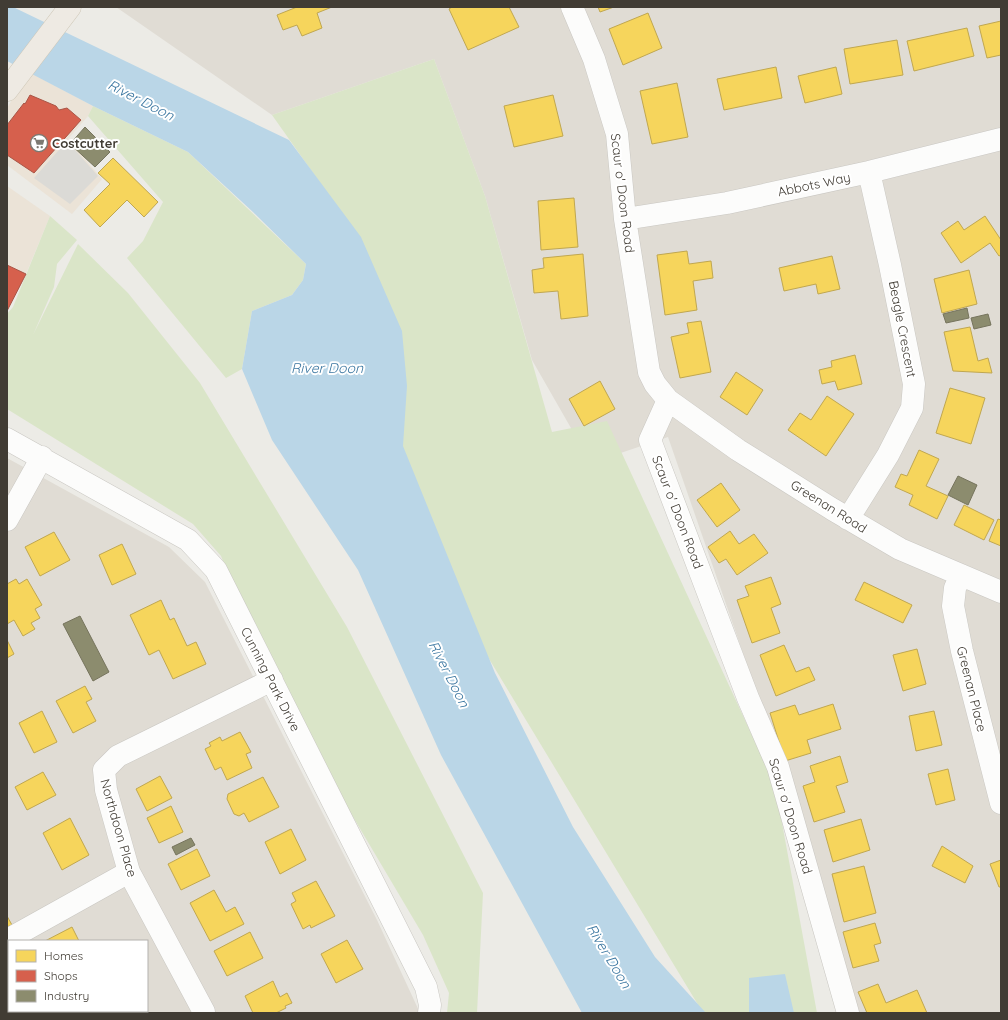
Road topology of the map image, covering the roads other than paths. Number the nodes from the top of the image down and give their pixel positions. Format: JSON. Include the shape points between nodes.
{"nodes":[{"id":1,"x":70,"y":7,"type":"edge"},
{"id":2,"x":572,"y":7,"type":"edge"},
{"id":3,"x":7,"y":90,"type":"edge"},
{"id":4,"x":1001,"y":139,"type":"edge"},
{"id":5,"x":869,"y":172,"type":"junction"},
{"id":6,"x":625,"y":219,"type":"junction"},
{"id":7,"x":668,"y":400,"type":"junction"},
{"id":8,"x":7,"y":439,"type":"edge"},
{"id":9,"x":42,"y":457,"type":"junction"},
{"id":10,"x":848,"y":519,"type":"junction"},
{"id":11,"x":7,"y":520,"type":"edge"},
{"id":12,"x":961,"y":575,"type":"junction"},
{"id":13,"x":1001,"y":592,"type":"edge"},
{"id":14,"x":272,"y":680,"type":"junction"},
{"id":15,"x":1001,"y":802,"type":"edge"},
{"id":16,"x":129,"y":872,"type":"junction"},
{"id":17,"x":7,"y":940,"type":"edge"},
{"id":18,"x":204,"y":1012,"type":"dead end"},
{"id":19,"x":429,"y":1013,"type":"edge"},
{"id":20,"x":848,"y":1013,"type":"edge"}],
"edges":[{"from":1,"to":3,"type":"main road"},
{"from":2,"to":6,"type":"street","name":"Scaur o' Doon Road","via":[[594,59],[617,134]]},
{"from":4,"to":5,"type":"street","name":"Abbots Way"},
{"from":5,"to":6,"type":"street","name":"Abbots Way","via":[[727,203]]},
{"from":5,"to":10,"type":"street","name":"Beagle Crescent","via":[[914,384],[912,408],[888,455]]},
{"from":6,"to":7,"type":"street","name":"Scaur o' Doon Road","via":[[650,372]]},
{"from":7,"to":10,"type":"street","name":"Greenan Road","via":[[738,450]]},
{"from":7,"to":20,"type":"street","name":"Scaur o' Doon Road","via":[[650,440],[748,698],[778,767]]},
{"from":8,"to":9,"type":"street","name":"Cunning Park Drive"},
{"from":9,"to":11,"type":"street"},
{"from":9,"to":14,"type":"street","name":"Cunning Park Drive","via":[[188,540],[216,570]]},
{"from":10,"to":12,"type":"street","name":"Greenan Road","via":[[900,549]]},
{"from":12,"to":13,"type":"street","name":"Greenan Road"},
{"from":12,"to":15,"type":"street","name":"Greenan Place","via":[[955,588],[953,606]]},
{"from":14,"to":16,"type":"street","name":"Northdoon Place","via":[[118,756],[104,770],[106,790]]},
{"from":14,"to":19,"type":"street","name":"Cunning Park Drive","via":[[426,987],[430,1004]]},
{"from":16,"to":17,"type":"street"},
{"from":16,"to":18,"type":"street","name":"Northdoon Place"}]}
